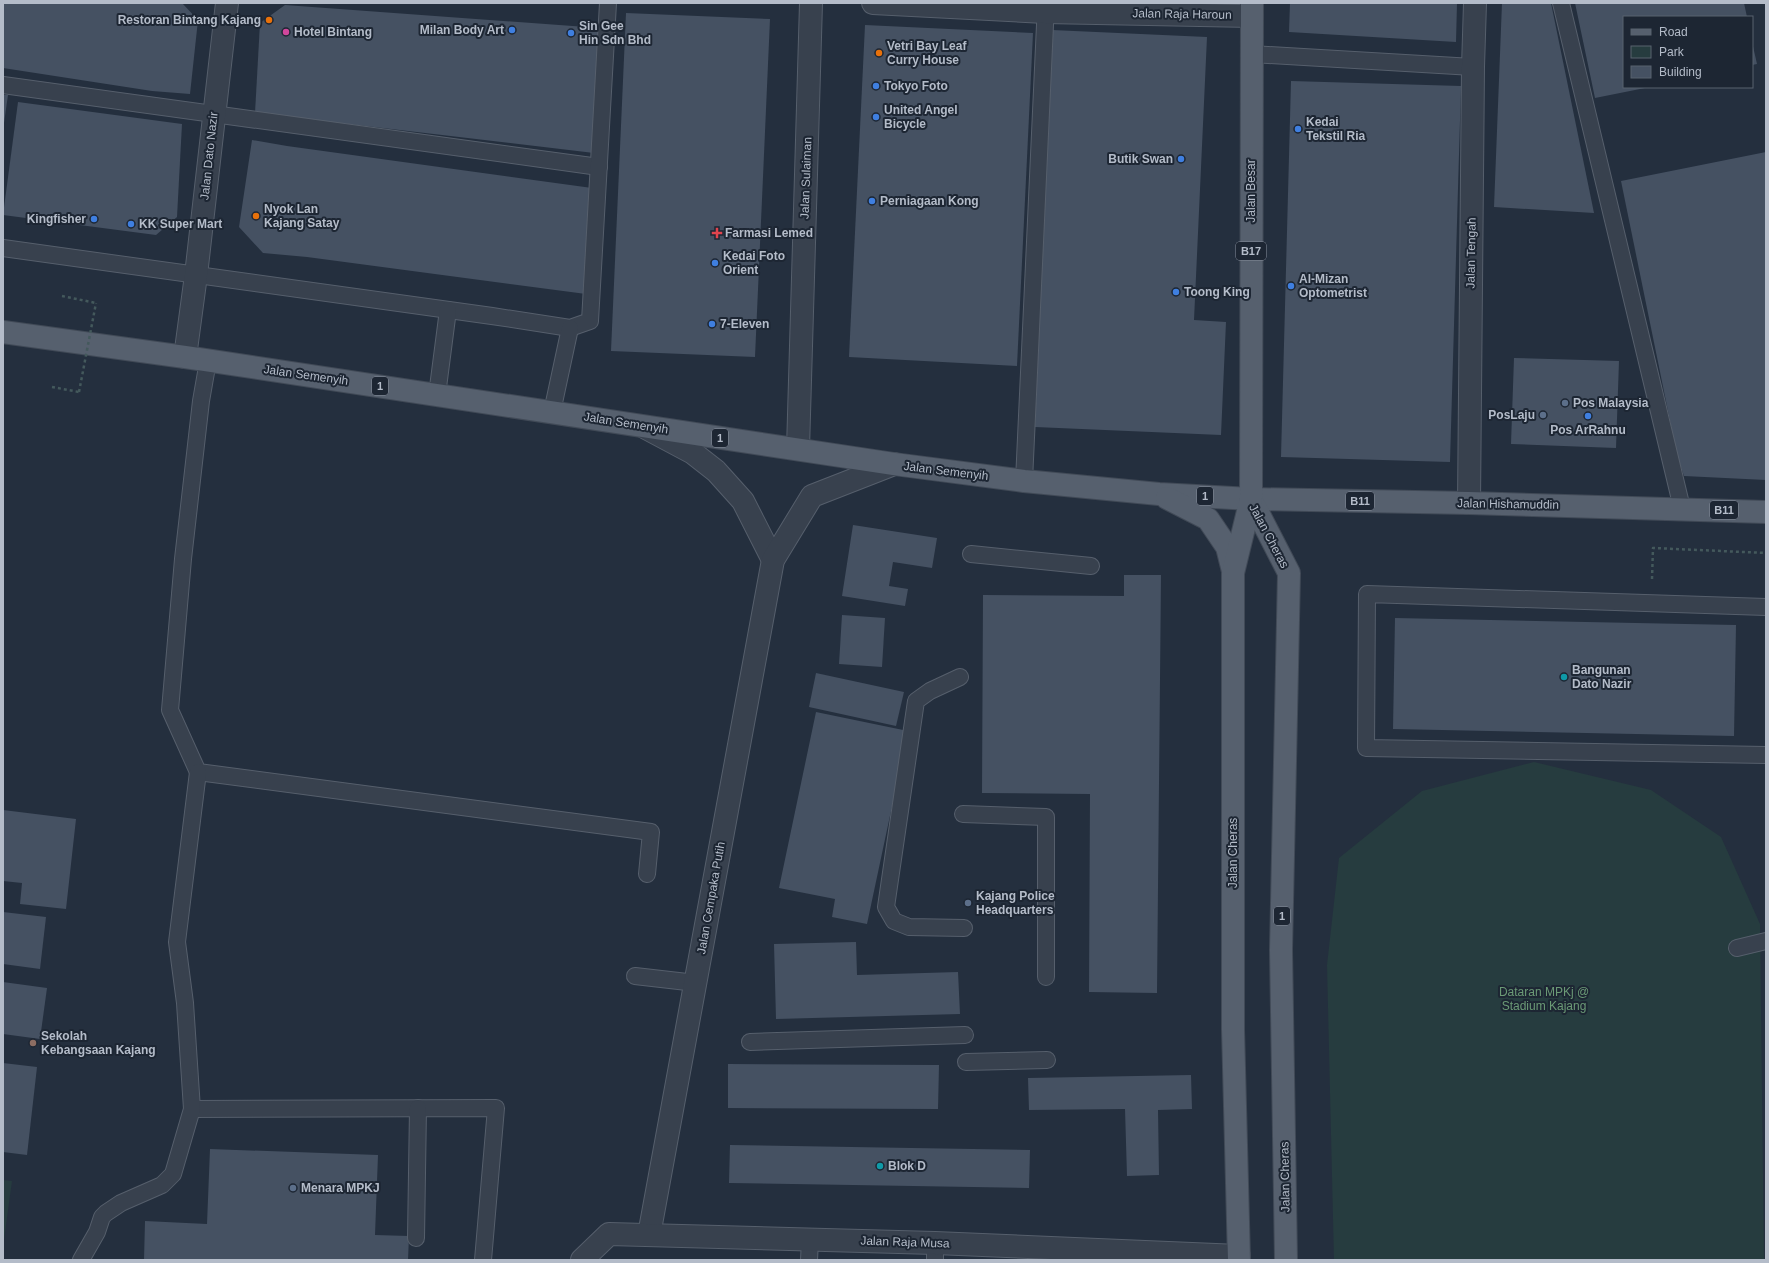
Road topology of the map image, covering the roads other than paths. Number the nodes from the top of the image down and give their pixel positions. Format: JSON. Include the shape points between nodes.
{"nodes":[{"id":1,"x":227,"y":3,"type":"edge"},
{"id":2,"x":608,"y":3,"type":"edge"},
{"id":3,"x":811,"y":3,"type":"edge"},
{"id":4,"x":873,"y":3,"type":"edge"},
{"id":5,"x":1475,"y":3,"type":"edge"},
{"id":6,"x":1561,"y":3,"type":"edge"},
{"id":7,"x":1046,"y":8,"type":"edge"},
{"id":8,"x":1252,"y":9,"type":"edge"},
{"id":9,"x":1252,"y":54,"type":"junction"},
{"id":10,"x":1473,"y":67,"type":"junction"},
{"id":11,"x":3,"y":84,"type":"edge"},
{"id":12,"x":213,"y":115,"type":"junction"},
{"id":13,"x":599,"y":168,"type":"junction"},
{"id":14,"x":3,"y":248,"type":"edge"},
{"id":15,"x":196,"y":275,"type":"junction"},
{"id":16,"x":448,"y":310,"type":"junction"},
{"id":17,"x":570,"y":328,"type":"junction"},
{"id":18,"x":3,"y":332,"type":"edge"},
{"id":19,"x":185,"y":357,"type":"junction"},
{"id":20,"x":208,"y":361,"type":"junction"},
{"id":21,"x":436,"y":395,"type":"junction"},
{"id":22,"x":552,"y":412,"type":"junction"},
{"id":23,"x":641,"y":426,"type":"junction"},
{"id":24,"x":798,"y":449,"type":"junction"},
{"id":25,"x":894,"y":464,"type":"junction"},
{"id":26,"x":1024,"y":481,"type":"junction"},
{"id":27,"x":1159,"y":494,"type":"junction"},
{"id":28,"x":1251,"y":499,"type":"junction"},
{"id":29,"x":1469,"y":503,"type":"junction"},
{"id":30,"x":1682,"y":508,"type":"junction"},
{"id":31,"x":1766,"y":512,"type":"edge"},
{"id":32,"x":970,"y":554,"type":"dead end"},
{"id":33,"x":773,"y":560,"type":"junction"},
{"id":34,"x":1091,"y":566,"type":"dead end"},
{"id":35,"x":1233,"y":573,"type":"junction"},
{"id":36,"x":1766,"y":607,"type":"edge"},
{"id":37,"x":960,"y":678,"type":"dead end"},
{"id":38,"x":1766,"y":755,"type":"edge"},
{"id":39,"x":198,"y":772,"type":"junction"},
{"id":40,"x":964,"y":814,"type":"dead end"},
{"id":41,"x":647,"y":874,"type":"dead end"},
{"id":42,"x":964,"y":928,"type":"dead end"},
{"id":43,"x":1766,"y":941,"type":"edge"},
{"id":44,"x":1737,"y":948,"type":"dead end"},
{"id":45,"x":635,"y":976,"type":"dead end"},
{"id":46,"x":1046,"y":977,"type":"dead end"},
{"id":47,"x":696,"y":983,"type":"junction"},
{"id":48,"x":964,"y":1035,"type":"dead end"},
{"id":49,"x":750,"y":1042,"type":"dead end"},
{"id":50,"x":1047,"y":1060,"type":"dead end"},
{"id":51,"x":966,"y":1062,"type":"dead end"},
{"id":52,"x":418,"y":1108,"type":"junction"},
{"id":53,"x":192,"y":1109,"type":"junction"},
{"id":54,"x":650,"y":1235,"type":"junction"},
{"id":55,"x":416,"y":1238,"type":"dead end"},
{"id":56,"x":810,"y":1250,"type":"edge"},
{"id":57,"x":935,"y":1251,"type":"edge"},
{"id":58,"x":1239,"y":1258,"type":"edge"},
{"id":59,"x":81,"y":1260,"type":"edge"},
{"id":60,"x":484,"y":1260,"type":"edge"},
{"id":61,"x":582,"y":1260,"type":"edge"},
{"id":62,"x":1286,"y":1260,"type":"edge"}],
"edges":[{"from":1,"to":12,"type":"street","name":"Jalan Dato Nazir"},
{"from":2,"to":13,"type":"lane"},
{"from":3,"to":24,"type":"street","name":"Jalan Sulaiman"},
{"from":4,"to":7,"type":"street","name":"Jalan Raja Haroun"},
{"from":5,"to":10,"type":"street","name":"Jalan Tengah"},
{"from":6,"to":30,"type":"lane"},
{"from":7,"to":8,"type":"street","name":"Jalan Raja Haroun"},
{"from":7,"to":26,"type":"lane"},
{"from":8,"to":9,"type":"main road","name":"Jalan Besar","number":"B17"},
{"from":9,"to":10,"type":"lane"},
{"from":9,"to":28,"type":"main road","name":"Jalan Besar","number":"B17"},
{"from":10,"to":29,"type":"street","name":"Jalan Tengah"},
{"from":11,"to":12,"type":"lane"},
{"from":12,"to":13,"type":"lane"},
{"from":12,"to":15,"type":"street","name":"Jalan Dato Nazir"},
{"from":13,"to":17,"type":"lane","via":[[590,321]]},
{"from":14,"to":15,"type":"lane"},
{"from":15,"to":16,"type":"lane"},
{"from":15,"to":19,"type":"street","name":"Jalan Dato Nazir"},
{"from":16,"to":17,"type":"lane"},
{"from":16,"to":21,"type":"lane"},
{"from":17,"to":22,"type":"lane"},
{"from":18,"to":19,"type":"main road","name":"Jalan Semenyih","number":"1"},
{"from":19,"to":20,"type":"main road","name":"Jalan Semenyih","number":"1"},
{"from":20,"to":21,"type":"main road","name":"Jalan Semenyih","number":"1"},
{"from":20,"to":39,"type":"lane","via":[[183,559],[170,710]]},
{"from":21,"to":22,"type":"main road","name":"Jalan Semenyih","number":"1"},
{"from":22,"to":23,"type":"main road","name":"Jalan Semenyih","number":"1"},
{"from":23,"to":24,"type":"main road","name":"Jalan Semenyih","number":"1"},
{"from":23,"to":33,"type":"street","via":[[693,453],[716,471],[743,501]]},
{"from":24,"to":25,"type":"main road","name":"Jalan Semenyih","number":"1"},
{"from":25,"to":26,"type":"main road","name":"Jalan Semenyih","number":"1"},
{"from":25,"to":33,"type":"street","name":"Jalan Cempaka Putih","via":[[812,496]]},
{"from":26,"to":27,"type":"main road","name":"Jalan Semenyih","number":"1"},
{"from":27,"to":28,"type":"main road","name":"Jalan Semenyih","number":"1"},
{"from":27,"to":35,"type":"main road","via":[[1208,519],[1227,547]]},
{"from":28,"to":29,"type":"main road","name":"Jalan Hishamuddin","number":"B11"},
{"from":28,"to":35,"type":"main road","name":"Jalan Cheras","number":"B17"},
{"from":28,"to":62,"type":"main road","name":"Jalan Cheras","number":"1","via":[[1289,572],[1281,950]]},
{"from":29,"to":30,"type":"main road","name":"Jalan Hishamuddin","number":"B11"},
{"from":30,"to":31,"type":"main road","name":"Jalan Hishamuddin","number":"B11"},
{"from":32,"to":34,"type":"lane"},
{"from":33,"to":47,"type":"street","name":"Jalan Cempaka Putih"},
{"from":35,"to":58,"type":"main road","name":"Jalan Cheras","via":[[1233,1029]]},
{"from":36,"to":38,"type":"lane","via":[[1368,594],[1366,748]]},
{"from":37,"to":42,"type":"lane","via":[[930,691],[916,702],[886,907],[894,921],[909,927]]},
{"from":39,"to":41,"type":"lane","via":[[651,832]]},
{"from":39,"to":53,"type":"lane","via":[[177,942],[185,1003]]},
{"from":40,"to":46,"type":"lane","via":[[1046,817]]},
{"from":43,"to":44,"type":"lane"},
{"from":45,"to":47,"type":"lane"},
{"from":47,"to":54,"type":"street","name":"Jalan Cempaka Putih"},
{"from":48,"to":49,"type":"lane"},
{"from":50,"to":51,"type":"lane"},
{"from":52,"to":53,"type":"lane"},
{"from":52,"to":55,"type":"lane"},
{"from":52,"to":60,"type":"lane","via":[[496,1108]]},
{"from":53,"to":59,"type":"lane","via":[[173,1174],[162,1185],[121,1203],[102,1217],[97,1232]]},
{"from":54,"to":56,"type":"street","name":"Jalan Raja Musa"},
{"from":54,"to":61,"type":"street","name":"Jalan Raja Musa","via":[[610,1234]]},
{"from":56,"to":57,"type":"street","name":"Jalan Raja Musa"},
{"from":57,"to":58,"type":"street","name":"Jalan Raja Musa"}]}
